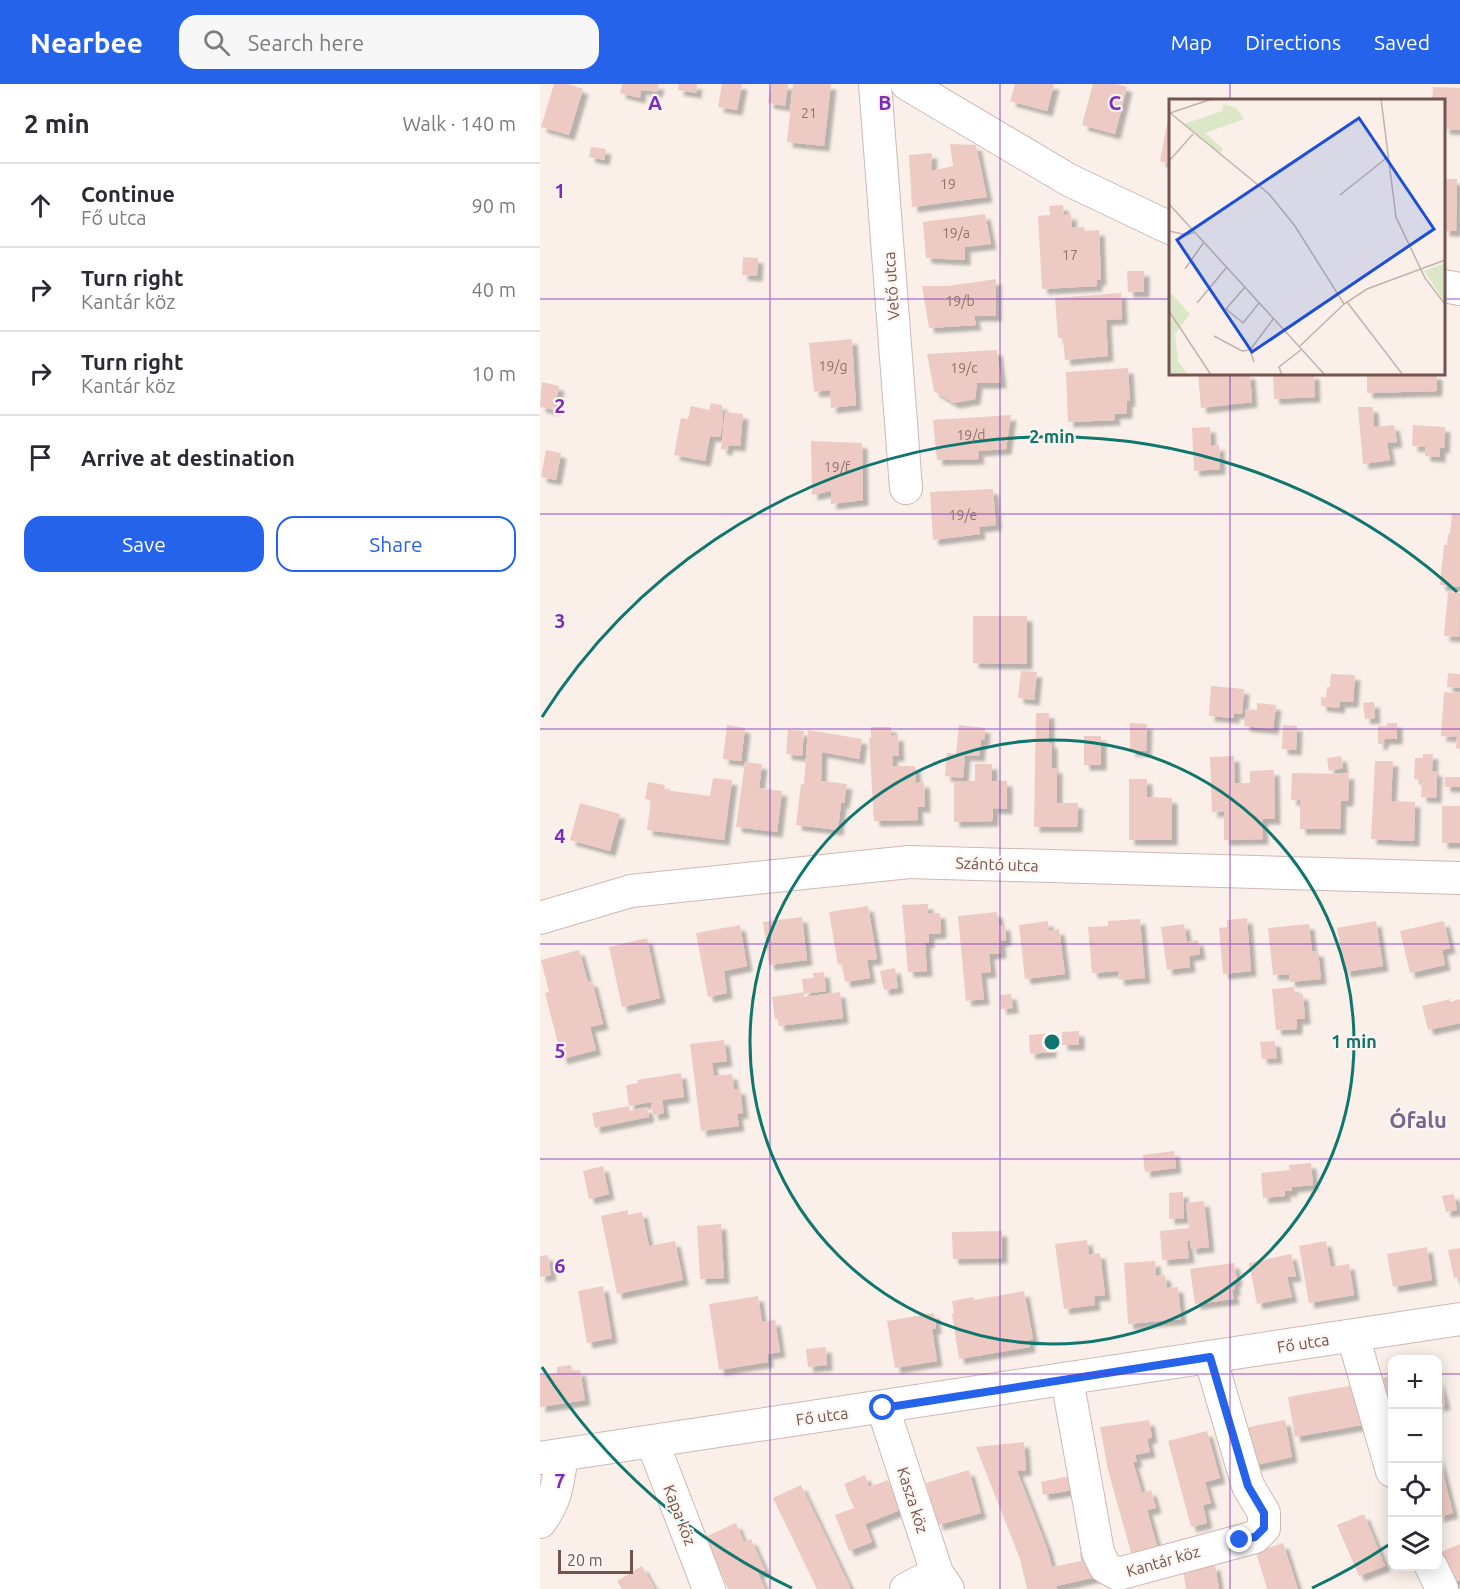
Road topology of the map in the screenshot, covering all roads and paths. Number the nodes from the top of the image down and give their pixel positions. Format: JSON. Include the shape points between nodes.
{"nodes":[{"id":1,"x":876,"y":84,"type":"edge"},
{"id":2,"x":907,"y":84,"type":"edge"},
{"id":3,"x":1169,"y":228,"type":"edge"},
{"id":4,"x":1445,"y":286,"type":"edge"},
{"id":5,"x":1460,"y":289,"type":"edge"},
{"id":6,"x":906,"y":488,"type":"dead end"},
{"id":7,"x":1460,"y":878,"type":"edge"},
{"id":8,"x":540,"y":918,"type":"edge"},
{"id":9,"x":1460,"y":1319,"type":"edge"},
{"id":10,"x":1353,"y":1336,"type":"junction"},
{"id":11,"x":1210,"y":1357,"type":"junction"},
{"id":12,"x":1067,"y":1379,"type":"junction"},
{"id":13,"x":883,"y":1408,"type":"junction"},
{"id":14,"x":652,"y":1441,"type":"junction"},
{"id":15,"x":551,"y":1457,"type":"edge"},
{"id":16,"x":1390,"y":1463,"type":"edge"},
{"id":17,"x":540,"y":1522,"type":"edge"},
{"id":18,"x":1433,"y":1571,"type":"edge"},
{"id":19,"x":943,"y":1581,"type":"edge"},
{"id":20,"x":709,"y":1589,"type":"edge"},
{"id":21,"x":906,"y":1589,"type":"edge"},
{"id":22,"x":1442,"y":1589,"type":"edge"}],
"edges":[{"from":1,"to":6,"type":"street","name":"Vető utca"},
{"from":2,"to":3,"type":"street","via":[[1069,180]]},
{"from":4,"to":5,"type":"street"},
{"from":7,"to":8,"type":"street","name":"Szántó utca","via":[[909,862],[631,891]]},
{"from":9,"to":10,"type":"street","name":"Fő utca"},
{"from":10,"to":11,"type":"street","name":"Fő utca"},
{"from":10,"to":16,"type":"street"},
{"from":11,"to":12,"type":"street","name":"Fő utca"},
{"from":11,"to":12,"type":"street","name":"Kantár köz","via":[[1248,1486],[1264,1513],[1264,1528],[1255,1537],[1118,1574],[1105,1567],[1098,1552]]},
{"from":12,"to":13,"type":"street","name":"Fő utca"},
{"from":13,"to":14,"type":"street","name":"Fő utca"},
{"from":13,"to":19,"type":"street","name":"Kasza köz"},
{"from":14,"to":15,"type":"street","name":"Fő utca"},
{"from":14,"to":20,"type":"street","name":"Kapa köz"},
{"from":15,"to":17,"type":"street","via":[[555,1497]]},
{"from":18,"to":22,"type":"street"},
{"from":19,"to":21,"type":"street"}]}
